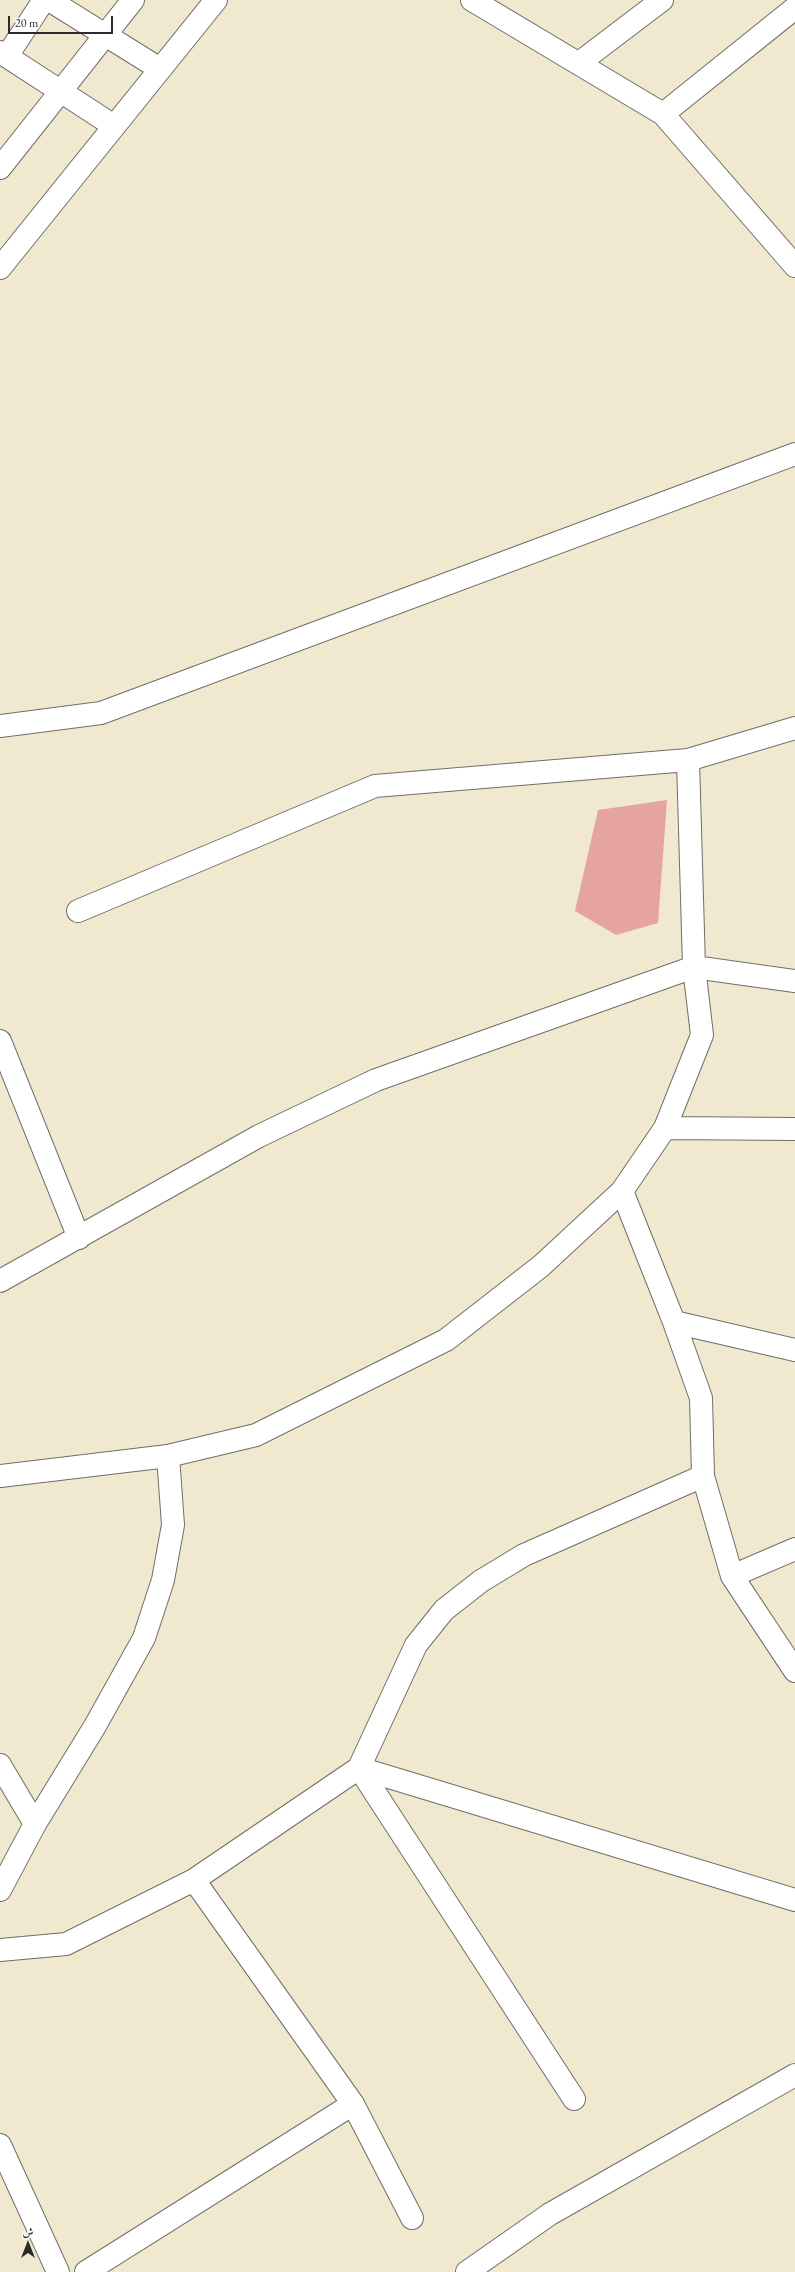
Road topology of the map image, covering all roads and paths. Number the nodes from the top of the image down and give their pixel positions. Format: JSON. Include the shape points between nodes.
{"nodes":[{"id":1,"x":44,"y":0,"type":"edge"},
{"id":2,"x":49,"y":0,"type":"edge"},
{"id":3,"x":133,"y":0,"type":"edge"},
{"id":4,"x":216,"y":0,"type":"edge"},
{"id":5,"x":472,"y":0,"type":"edge"},
{"id":6,"x":662,"y":0,"type":"edge"},
{"id":7,"x":795,"y":8,"type":"edge"},
{"id":8,"x":107,"y":35,"type":"junction"},
{"id":9,"x":4,"y":54,"type":"edge"},
{"id":10,"x":579,"y":63,"type":"junction"},
{"id":11,"x":160,"y":69,"type":"junction"},
{"id":12,"x":61,"y":90,"type":"junction"},
{"id":13,"x":663,"y":114,"type":"junction"},
{"id":14,"x":114,"y":126,"type":"junction"},
{"id":15,"x":0,"y":168,"type":"edge"},
{"id":16,"x":795,"y":266,"type":"edge"},
{"id":17,"x":0,"y":268,"type":"edge"},
{"id":18,"x":795,"y":454,"type":"edge"},
{"id":19,"x":0,"y":726,"type":"edge"},
{"id":20,"x":795,"y":728,"type":"edge"},
{"id":21,"x":688,"y":760,"type":"junction"},
{"id":22,"x":78,"y":911,"type":"dead end"},
{"id":23,"x":694,"y":967,"type":"junction"},
{"id":24,"x":795,"y":981,"type":"edge"},
{"id":25,"x":0,"y":1041,"type":"edge"},
{"id":26,"x":665,"y":1128,"type":"junction"},
{"id":27,"x":795,"y":1129,"type":"edge"},
{"id":28,"x":622,"y":1191,"type":"junction"},
{"id":29,"x":79,"y":1238,"type":"junction"},
{"id":30,"x":0,"y":1281,"type":"edge"},
{"id":31,"x":674,"y":1322,"type":"junction"},
{"id":32,"x":795,"y":1350,"type":"edge"},
{"id":33,"x":168,"y":1456,"type":"junction"},
{"id":34,"x":0,"y":1476,"type":"edge"},
{"id":35,"x":703,"y":1476,"type":"junction"},
{"id":36,"x":795,"y":1549,"type":"edge"},
{"id":37,"x":732,"y":1576,"type":"junction"},
{"id":38,"x":795,"y":1671,"type":"edge"},
{"id":39,"x":0,"y":1765,"type":"edge"},
{"id":40,"x":359,"y":1768,"type":"junction"},
{"id":41,"x":35,"y":1824,"type":"junction"},
{"id":42,"x":194,"y":1880,"type":"junction"},
{"id":43,"x":0,"y":1890,"type":"edge"},
{"id":44,"x":795,"y":1900,"type":"edge"},
{"id":45,"x":0,"y":1950,"type":"edge"},
{"id":46,"x":795,"y":2075,"type":"edge"},
{"id":47,"x":574,"y":2099,"type":"dead end"},
{"id":48,"x":353,"y":2104,"type":"junction"},
{"id":49,"x":0,"y":2145,"type":"edge"},
{"id":50,"x":412,"y":2218,"type":"dead end"},
{"id":51,"x":58,"y":2272,"type":"edge"},
{"id":52,"x":86,"y":2272,"type":"edge"},
{"id":53,"x":467,"y":2272,"type":"edge"}],
"edges":[{"from":1,"to":9,"type":"street"},
{"from":2,"to":8,"type":"street"},
{"from":3,"to":8,"type":"street"},
{"from":4,"to":11,"type":"street"},
{"from":5,"to":10,"type":"street"},
{"from":6,"to":10,"type":"street"},
{"from":7,"to":13,"type":"street"},
{"from":8,"to":11,"type":"street"},
{"from":8,"to":12,"type":"street"},
{"from":9,"to":12,"type":"street"},
{"from":10,"to":13,"type":"street"},
{"from":11,"to":14,"type":"street"},
{"from":12,"to":14,"type":"street"},
{"from":12,"to":15,"type":"street"},
{"from":13,"to":16,"type":"street"},
{"from":14,"to":17,"type":"street"},
{"from":18,"to":19,"type":"street","via":[[101,713]]},
{"from":20,"to":21,"type":"street"},
{"from":21,"to":22,"type":"street","via":[[375,786]]},
{"from":21,"to":23,"type":"street"},
{"from":23,"to":24,"type":"street"},
{"from":23,"to":26,"type":"street","via":[[702,1035]]},
{"from":23,"to":29,"type":"street","via":[[376,1080],[259,1136]]},
{"from":25,"to":29,"type":"street"},
{"from":26,"to":27,"type":"street"},
{"from":26,"to":28,"type":"street"},
{"from":28,"to":31,"type":"street"},
{"from":28,"to":33,"type":"street","via":[[541,1266],[446,1340],[256,1436]]},
{"from":29,"to":30,"type":"street"},
{"from":31,"to":32,"type":"street"},
{"from":31,"to":35,"type":"street","via":[[701,1398]]},
{"from":33,"to":34,"type":"street"},
{"from":33,"to":41,"type":"street","via":[[173,1525],[163,1580],[144,1638],[95,1726]]},
{"from":35,"to":37,"type":"street"},
{"from":35,"to":40,"type":"street","via":[[524,1555],[481,1581],[444,1610],[416,1645]]},
{"from":36,"to":37,"type":"street"},
{"from":37,"to":38,"type":"street"},
{"from":39,"to":41,"type":"street"},
{"from":40,"to":42,"type":"street"},
{"from":40,"to":44,"type":"street"},
{"from":40,"to":47,"type":"street"},
{"from":41,"to":43,"type":"street"},
{"from":42,"to":45,"type":"street","via":[[66,1944]]},
{"from":42,"to":48,"type":"street"},
{"from":46,"to":53,"type":"street","via":[[550,2214]]},
{"from":48,"to":50,"type":"street"},
{"from":48,"to":52,"type":"street"},
{"from":49,"to":51,"type":"street"}]}
